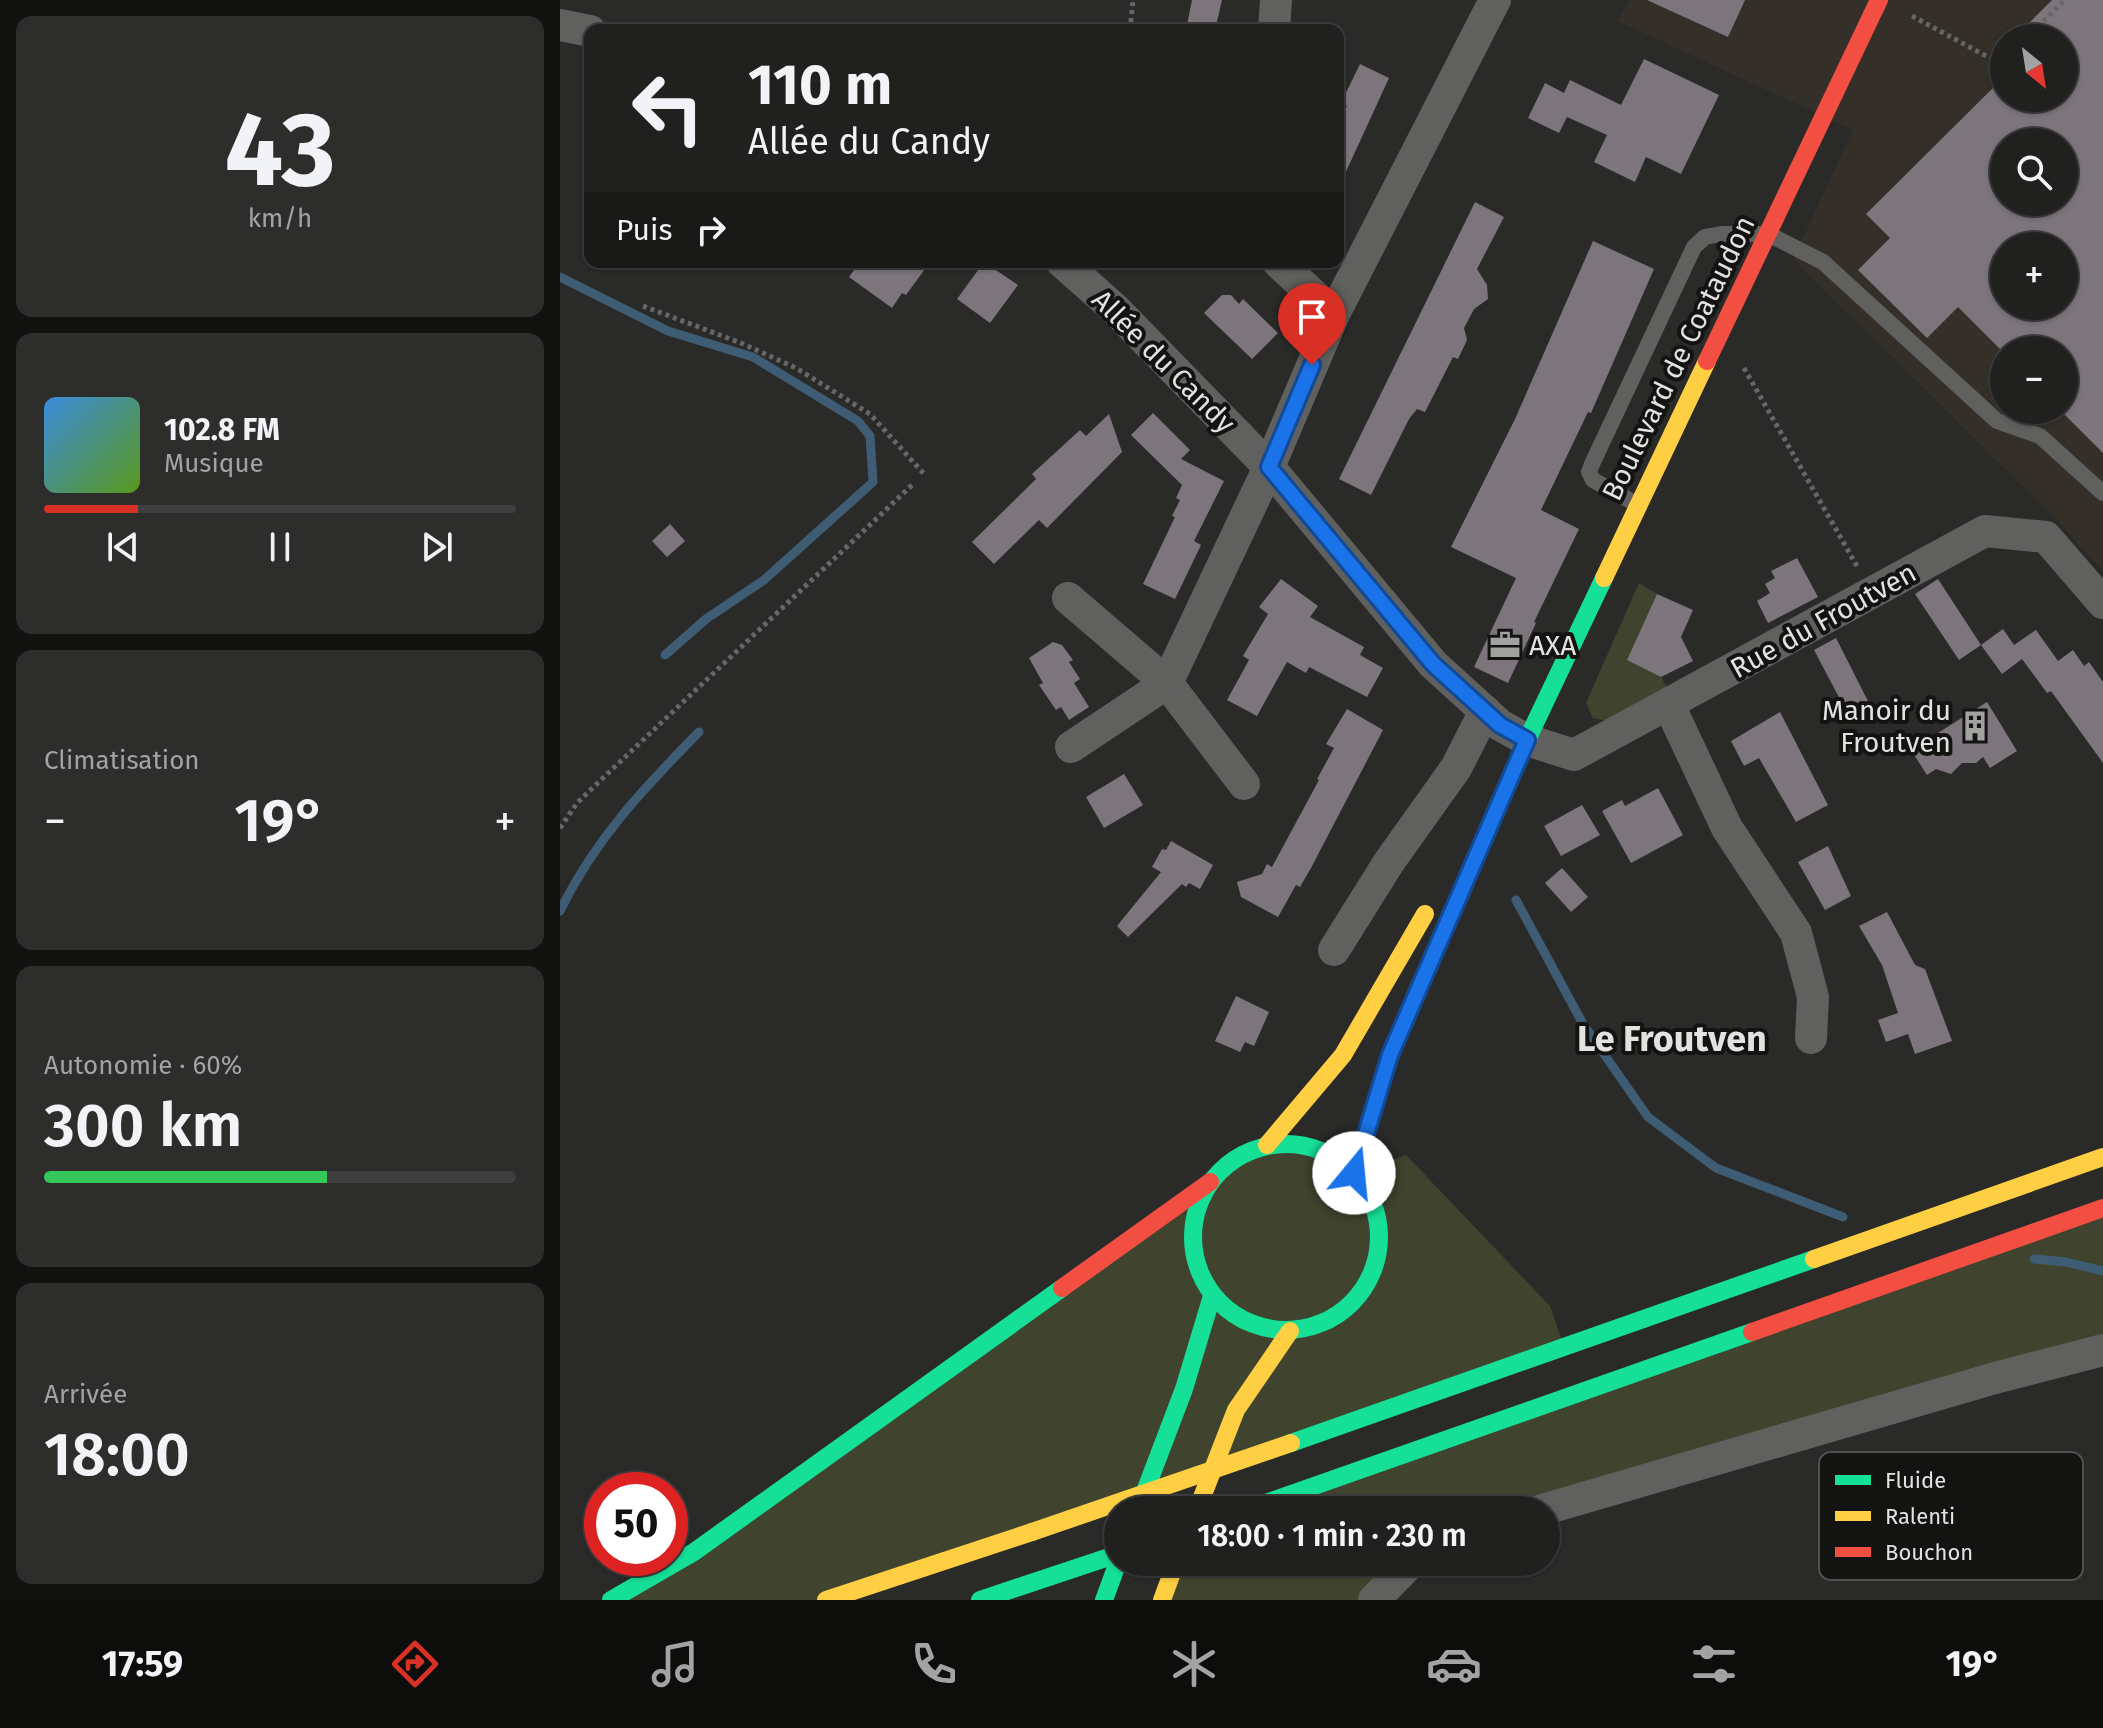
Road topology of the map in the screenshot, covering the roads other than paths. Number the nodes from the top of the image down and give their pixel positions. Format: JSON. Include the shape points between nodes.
{"nodes":[{"id":1,"x":1276,"y":0,"type":"edge"},
{"id":2,"x":1495,"y":0,"type":"edge"},
{"id":3,"x":1878,"y":1,"type":"edge"},
{"id":4,"x":1274,"y":24,"type":"edge"},
{"id":5,"x":560,"y":25,"type":"edge"},
{"id":6,"x":584,"y":30,"type":"edge"},
{"id":7,"x":1768,"y":234,"type":"junction"},
{"id":8,"x":1069,"y":268,"type":"edge"},
{"id":9,"x":1284,"y":268,"type":"edge"},
{"id":10,"x":1334,"y":314,"type":"junction"},
{"id":11,"x":1269,"y":467,"type":"junction"},
{"id":12,"x":2103,"y":493,"type":"edge"},
{"id":13,"x":1638,"y":505,"type":"junction"},
{"id":14,"x":1068,"y":598,"type":"dead end"},
{"id":15,"x":2103,"y":603,"type":"edge"},
{"id":16,"x":1167,"y":683,"type":"junction"},
{"id":17,"x":1669,"y":705,"type":"junction"},
{"id":18,"x":1485,"y":711,"type":"junction"},
{"id":19,"x":1527,"y":740,"type":"junction"},
{"id":20,"x":1071,"y":747,"type":"dead end"},
{"id":21,"x":1244,"y":784,"type":"dead end"},
{"id":22,"x":1451,"y":871,"type":"dead end"},
{"id":23,"x":1435,"y":897,"type":"dead end"},
{"id":24,"x":1334,"y":950,"type":"dead end"},
{"id":25,"x":1811,"y":1038,"type":"dead end"},
{"id":26,"x":1267,"y":1145,"type":"junction"},
{"id":27,"x":2103,"y":1157,"type":"edge"},
{"id":28,"x":1354,"y":1173,"type":"junction"},
{"id":29,"x":1210,"y":1182,"type":"junction"},
{"id":30,"x":2103,"y":1208,"type":"edge"},
{"id":31,"x":1212,"y":1296,"type":"junction"},
{"id":32,"x":1290,"y":1331,"type":"junction"},
{"id":33,"x":2103,"y":1350,"type":"edge"},
{"id":34,"x":1143,"y":1496,"type":"edge"},
{"id":35,"x":1202,"y":1496,"type":"edge"},
{"id":36,"x":1285,"y":1496,"type":"edge"},
{"id":37,"x":1560,"y":1505,"type":"edge"},
{"id":38,"x":1104,"y":1559,"type":"edge"},
{"id":39,"x":1113,"y":1576,"type":"edge"},
{"id":40,"x":1171,"y":1576,"type":"edge"},
{"id":41,"x":1397,"y":1576,"type":"edge"},
{"id":42,"x":611,"y":1600,"type":"edge"},
{"id":43,"x":826,"y":1600,"type":"edge"},
{"id":44,"x":980,"y":1600,"type":"edge"},
{"id":45,"x":1104,"y":1600,"type":"edge"},
{"id":46,"x":1162,"y":1600,"type":"edge"},
{"id":47,"x":1374,"y":1600,"type":"edge"}],
"edges":[{"from":1,"to":4,"type":"street"},
{"from":2,"to":10,"type":"street"},
{"from":3,"to":7,"type":"main road","name":"Boulevard de Coataudon"},
{"from":5,"to":6,"type":"street"},
{"from":7,"to":12,"type":"lane","via":[[1823,262],[1997,421],[2040,436]]},
{"from":7,"to":13,"type":"main road","name":"Boulevard de Coataudon"},
{"from":7,"to":13,"type":"lane","via":[[1705,237],[1694,247],[1589,472],[1593,480]]},
{"from":8,"to":11,"type":"street","name":"Allée du Candy"},
{"from":9,"to":10,"type":"street"},
{"from":10,"to":11,"type":"street"},
{"from":11,"to":16,"type":"street"},
{"from":11,"to":18,"type":"street","name":"Allée du Candy","via":[[1433,664]]},
{"from":13,"to":19,"type":"main road","name":"Boulevard de Coataudon"},
{"from":14,"to":16,"type":"street"},
{"from":15,"to":17,"type":"street","name":"Rue du Froutven","via":[[2046,537],[1985,531]]},
{"from":16,"to":20,"type":"street"},
{"from":16,"to":21,"type":"street"},
{"from":17,"to":19,"type":"street","name":"Rue du Froutven","via":[[1574,755]]},
{"from":17,"to":25,"type":"street","via":[[1727,828],[1796,933],[1813,997]]},
{"from":18,"to":19,"type":"street","name":"Allée du Candy"},
{"from":18,"to":24,"type":"street","via":[[1456,768]]},
{"from":19,"to":22,"type":"main road"},
{"from":19,"to":28,"type":"main road","via":[[1390,1055]]},
{"from":23,"to":26,"type":"main road","via":[[1343,1055]]},
{"from":26,"to":28,"type":"main road","via":[[1299,1144],[1329,1154]]},
{"from":26,"to":29,"type":"main road","via":[[1235,1159]]},
{"from":27,"to":43,"type":"main road","bridge":true,"via":[[1291,1443]]},
{"from":28,"to":32,"type":"main road","via":[[1371,1198],[1379,1228],[1377,1258],[1366,1286],[1346,1309],[1320,1325]]},
{"from":29,"to":31,"type":"main road","via":[[1196,1209],[1192,1239],[1198,1269]]},
{"from":29,"to":42,"type":"main road","via":[[694,1552]]},
{"from":30,"to":36,"type":"main road"},
{"from":31,"to":32,"type":"main road","via":[[1247,1323]]},
{"from":31,"to":34,"type":"main road"},
{"from":32,"to":35,"type":"main road","via":[[1236,1410]]},
{"from":33,"to":37,"type":"street"},
{"from":38,"to":44,"type":"main road"},
{"from":39,"to":45,"type":"main road"},
{"from":40,"to":46,"type":"main road"},
{"from":41,"to":47,"type":"street"}]}
